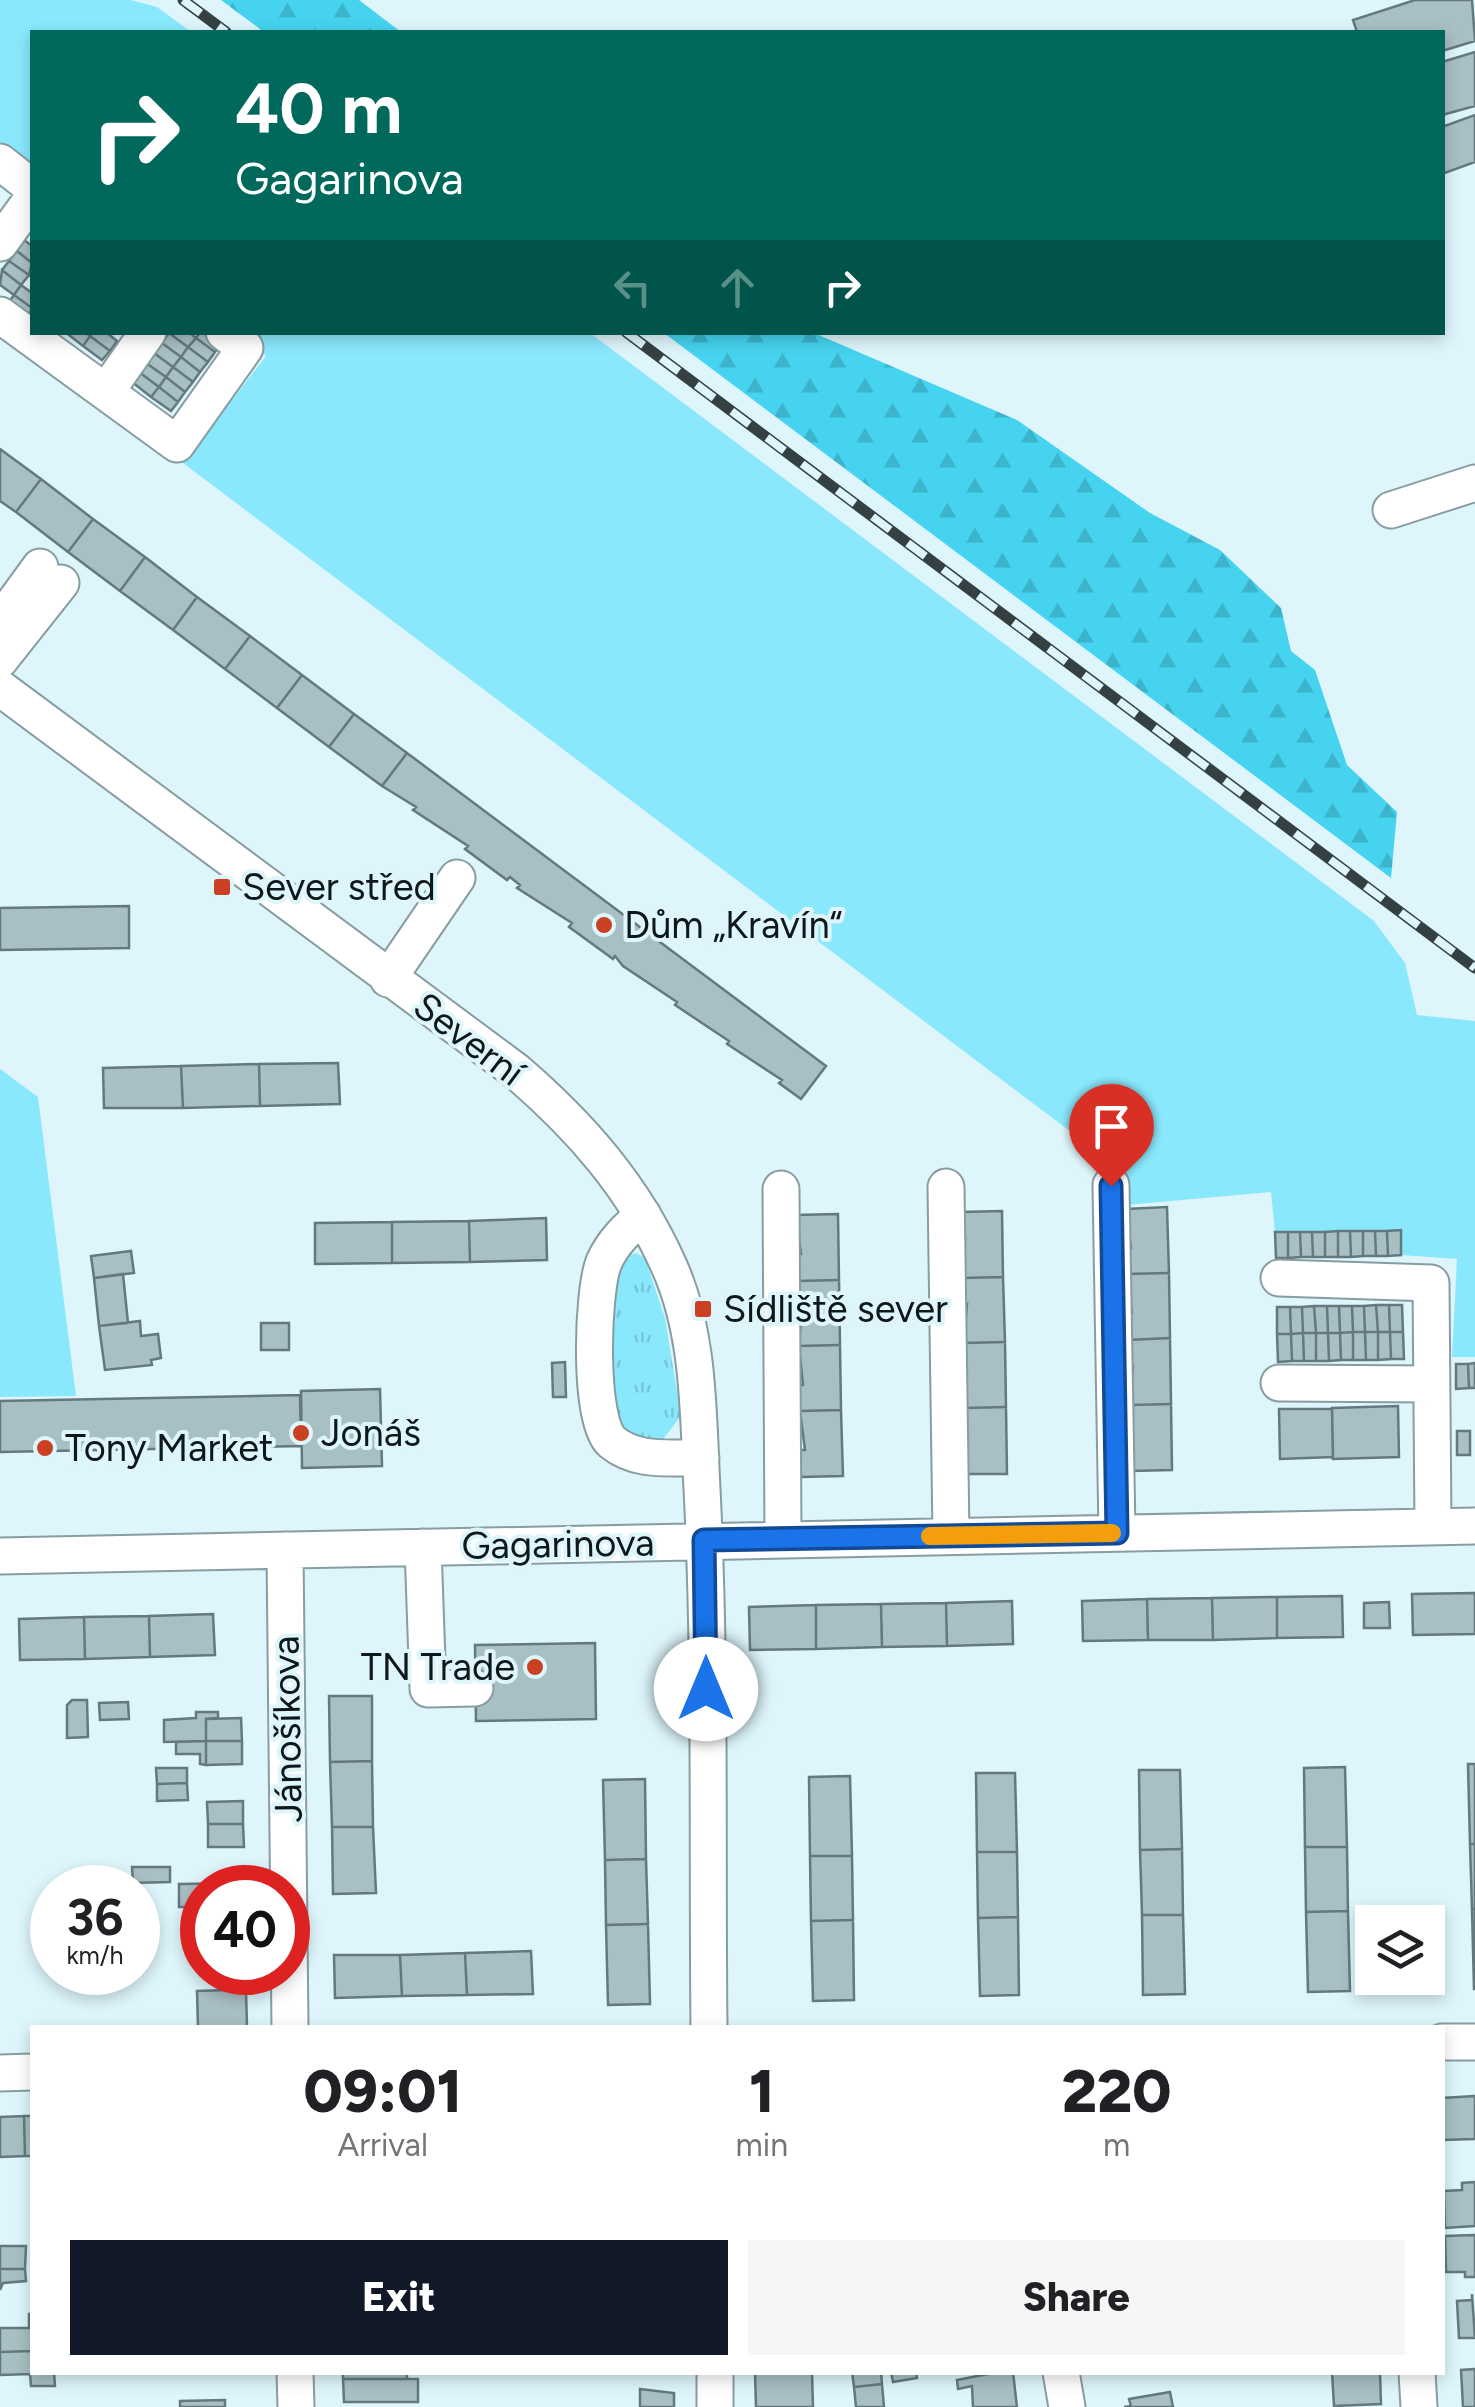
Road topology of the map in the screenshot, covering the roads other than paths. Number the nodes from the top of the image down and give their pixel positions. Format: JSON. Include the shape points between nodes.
{"nodes":[{"id":1,"x":0,"y":162,"type":"edge"},
{"id":2,"x":30,"y":185,"type":"edge"},
{"id":3,"x":30,"y":201,"type":"edge"},
{"id":4,"x":0,"y":243,"type":"edge"},
{"id":5,"x":0,"y":315,"type":"edge"},
{"id":6,"x":30,"y":332,"type":"edge"},
{"id":7,"x":146,"y":335,"type":"edge"},
{"id":8,"x":228,"y":335,"type":"edge"},
{"id":9,"x":40,"y":337,"type":"edge"},
{"id":10,"x":106,"y":392,"type":"junction"},
{"id":11,"x":1475,"y":484,"type":"edge"},
{"id":12,"x":1392,"y":510,"type":"dead end"},
{"id":13,"x":0,"y":622,"type":"edge"},
{"id":14,"x":0,"y":660,"type":"edge"},
{"id":15,"x":0,"y":688,"type":"edge"},
{"id":16,"x":457,"y":878,"type":"dead end"},
{"id":17,"x":388,"y":979,"type":"junction"},
{"id":18,"x":946,"y":1186,"type":"dead end"},
{"id":19,"x":1111,"y":1186,"type":"dead end"},
{"id":20,"x":781,"y":1189,"type":"dead end"},
{"id":21,"x":643,"y":1215,"type":"junction"},
{"id":22,"x":1279,"y":1278,"type":"dead end"},
{"id":23,"x":1279,"y":1383,"type":"dead end"},
{"id":24,"x":1432,"y":1384,"type":"junction"},
{"id":25,"x":700,"y":1458,"type":"junction"},
{"id":26,"x":1475,"y":1526,"type":"edge"},
{"id":27,"x":1433,"y":1527,"type":"junction"},
{"id":28,"x":1117,"y":1533,"type":"junction"},
{"id":29,"x":951,"y":1536,"type":"junction"},
{"id":30,"x":783,"y":1538,"type":"junction"},
{"id":31,"x":704,"y":1540,"type":"junction"},
{"id":32,"x":424,"y":1547,"type":"junction"},
{"id":33,"x":285,"y":1550,"type":"junction"},
{"id":34,"x":0,"y":1556,"type":"edge"},
{"id":35,"x":475,"y":1688,"type":"dead end"},
{"id":36,"x":290,"y":2025,"type":"edge"},
{"id":37,"x":709,"y":2025,"type":"edge"},
{"id":38,"x":1445,"y":2042,"type":"edge"},
{"id":39,"x":1475,"y":2042,"type":"edge"},
{"id":40,"x":0,"y":2072,"type":"edge"},
{"id":41,"x":30,"y":2072,"type":"edge"},
{"id":42,"x":296,"y":2375,"type":"edge"},
{"id":43,"x":714,"y":2375,"type":"edge"},
{"id":44,"x":1063,"y":2375,"type":"edge"},
{"id":45,"x":1418,"y":2375,"type":"edge"},
{"id":46,"x":296,"y":2407,"type":"edge"},
{"id":47,"x":715,"y":2407,"type":"edge"},
{"id":48,"x":1068,"y":2407,"type":"edge"},
{"id":49,"x":1419,"y":2407,"type":"edge"}],
"edges":[{"from":1,"to":2,"type":"street"},
{"from":3,"to":4,"type":"street"},
{"from":5,"to":6,"type":"street"},
{"from":7,"to":10,"type":"street"},
{"from":8,"to":10,"type":"street","via":[[245,348],[176,444]]},
{"from":9,"to":10,"type":"street"},
{"from":11,"to":12,"type":"street"},
{"from":13,"to":14,"type":"street","via":[[50,575]]},
{"from":15,"to":17,"type":"street","name":"Severní"},
{"from":16,"to":17,"type":"street"},
{"from":17,"to":21,"type":"street","name":"Severní","via":[[551,1101],[602,1156]]},
{"from":18,"to":29,"type":"street"},
{"from":19,"to":28,"type":"street"},
{"from":20,"to":30,"type":"street"},
{"from":21,"to":25,"type":"street","name":"Severní","via":[[670,1267],[688,1332]]},
{"from":21,"to":25,"type":"street","via":[[621,1234],[600,1274],[598,1412],[608,1440],[634,1457]]},
{"from":22,"to":24,"type":"street","via":[[1430,1283]]},
{"from":23,"to":24,"type":"street"},
{"from":24,"to":27,"type":"street"},
{"from":25,"to":31,"type":"street","name":"Severní"},
{"from":26,"to":27,"type":"street","name":"Gagarinova"},
{"from":27,"to":28,"type":"street","name":"Gagarinova"},
{"from":28,"to":29,"type":"street","name":"Gagarinova"},
{"from":29,"to":30,"type":"street","name":"Gagarinova"},
{"from":30,"to":31,"type":"street","name":"Gagarinova"},
{"from":31,"to":32,"type":"street","name":"Gagarinova"},
{"from":31,"to":37,"type":"street","name":"Severní"},
{"from":32,"to":33,"type":"street","name":"Gagarinova"},
{"from":32,"to":35,"type":"street","via":[[428,1689]]},
{"from":33,"to":34,"type":"street","name":"Gagarinova"},
{"from":33,"to":36,"type":"street","name":"Jánošíkova"},
{"from":38,"to":39,"type":"street"},
{"from":40,"to":41,"type":"street"},
{"from":42,"to":46,"type":"street"},
{"from":43,"to":47,"type":"street"},
{"from":44,"to":48,"type":"street"},
{"from":45,"to":49,"type":"street"}]}
